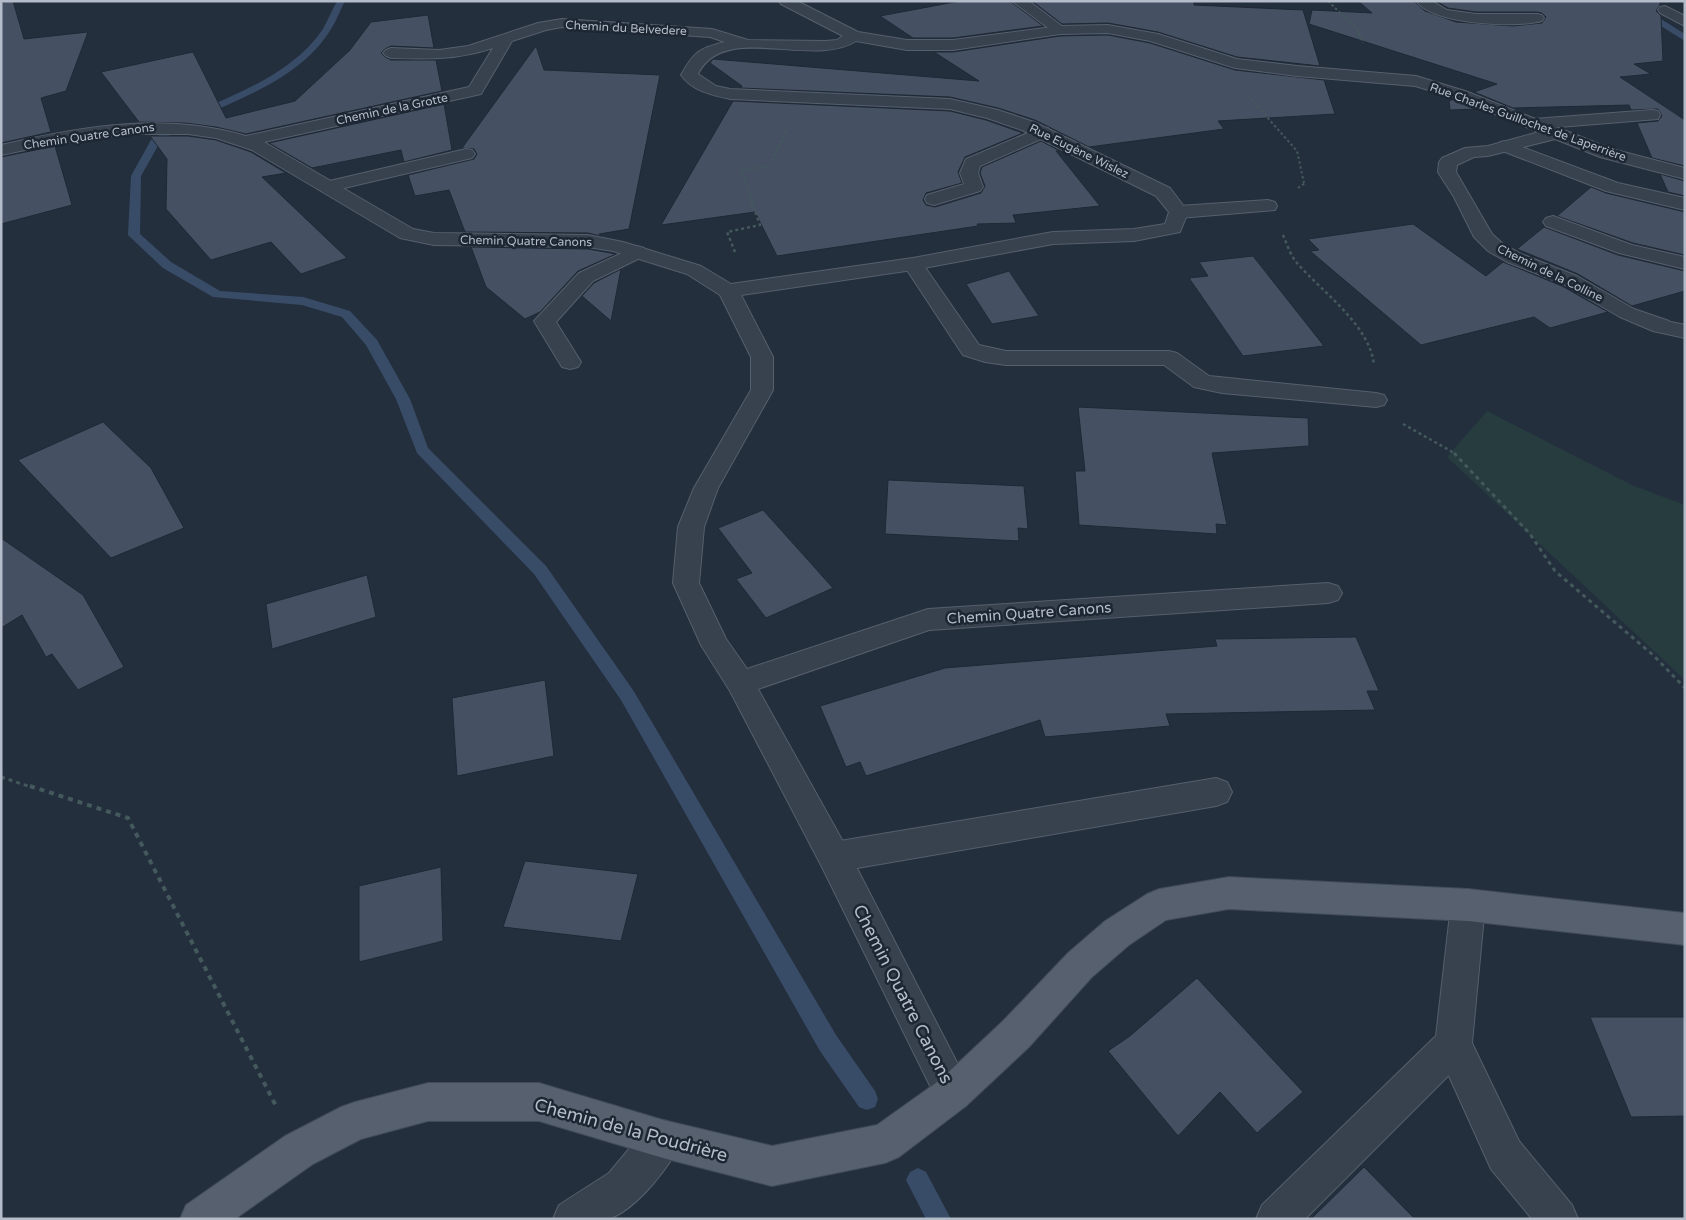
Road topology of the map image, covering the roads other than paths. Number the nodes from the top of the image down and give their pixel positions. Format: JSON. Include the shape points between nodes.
{"nodes":[{"id":1,"x":786,"y":1,"type":"edge"},
{"id":2,"x":1019,"y":1,"type":"edge"},
{"id":3,"x":1423,"y":1,"type":"edge"},
{"id":4,"x":1685,"y":8,"type":"edge"},
{"id":5,"x":1538,"y":18,"type":"dead end"},
{"id":6,"x":1685,"y":22,"type":"edge"},
{"id":7,"x":1060,"y":30,"type":"junction"},
{"id":8,"x":854,"y":36,"type":"junction"},
{"id":9,"x":507,"y":37,"type":"junction"},
{"id":10,"x":744,"y":43,"type":"junction"},
{"id":11,"x":391,"y":53,"type":"dead end"},
{"id":12,"x":1652,"y":115,"type":"dead end"},
{"id":13,"x":1534,"y":124,"type":"junction"},
{"id":14,"x":1042,"y":132,"type":"junction"},
{"id":15,"x":1556,"y":133,"type":"junction"},
{"id":16,"x":246,"y":141,"type":"junction"},
{"id":17,"x":1506,"y":146,"type":"junction"},
{"id":18,"x":1,"y":150,"type":"edge"},
{"id":19,"x":466,"y":154,"type":"dead end"},
{"id":20,"x":1685,"y":174,"type":"edge"},
{"id":21,"x":327,"y":187,"type":"junction"},
{"id":22,"x":934,"y":199,"type":"dead end"},
{"id":23,"x":1685,"y":204,"type":"edge"},
{"id":24,"x":1268,"y":206,"type":"road end"},
{"id":25,"x":1179,"y":212,"type":"junction"},
{"id":26,"x":1553,"y":222,"type":"dead end"},
{"id":27,"x":637,"y":252,"type":"junction"},
{"id":28,"x":1685,"y":263,"type":"edge"},
{"id":29,"x":913,"y":264,"type":"junction"},
{"id":30,"x":738,"y":290,"type":"junction"},
{"id":31,"x":1685,"y":332,"type":"edge"},
{"id":32,"x":570,"y":362,"type":"dead end"},
{"id":33,"x":1376,"y":400,"type":"road end"},
{"id":34,"x":1328,"y":593,"type":"dead end"},
{"id":35,"x":740,"y":683,"type":"junction"},
{"id":36,"x":1216,"y":792,"type":"dead end"},
{"id":37,"x":834,"y":857,"type":"junction"},
{"id":38,"x":1468,"y":905,"type":"junction"},
{"id":39,"x":1685,"y":929,"type":"edge"},
{"id":40,"x":1452,"y":1046,"type":"junction"},
{"id":41,"x":953,"y":1093,"type":"junction"},
{"id":42,"x":663,"y":1140,"type":"junction"},
{"id":43,"x":200,"y":1219,"type":"edge"},
{"id":44,"x":573,"y":1219,"type":"edge"},
{"id":45,"x":1276,"y":1219,"type":"edge"},
{"id":46,"x":1558,"y":1219,"type":"edge"}],
"edges":[{"from":1,"to":8,"type":"street","name":"Rue Charles Guillochet de Laperrière"},
{"from":2,"to":7,"type":"street"},
{"from":3,"to":5,"type":"street","via":[[1425,5],[1448,14],[1478,20]]},
{"from":4,"to":6,"type":"street","via":[[1665,10]]},
{"from":7,"to":8,"type":"street","name":"Rue Charles Guillochet de Laperrière","via":[[953,45],[907,45]]},
{"from":7,"to":13,"type":"street","name":"Rue Charles Guillochet de Laperrière","via":[[1108,29],[1153,38],[1235,62],[1416,81],[1459,94]]},
{"from":8,"to":10,"type":"street","name":"Rue Eugène Wislez","via":[[841,44],[826,45]]},
{"from":9,"to":10,"type":"street","name":"Chemin du Belvedere","via":[[562,23],[712,33]]},
{"from":9,"to":11,"type":"street","name":"Chemin du Belvedere","via":[[471,50],[439,55]]},
{"from":9,"to":16,"type":"street","name":"Chemin de la Grotte","via":[[476,91]]},
{"from":10,"to":14,"type":"street","name":"Rue Eugène Wislez","via":[[705,54],[696,60],[689,75],[710,90],[730,94],[950,104],[992,114]]},
{"from":12,"to":13,"type":"street"},
{"from":13,"to":15,"type":"street","name":"Rue Charles Guillochet de Laperrière"},
{"from":14,"to":22,"type":"street","via":[[972,163],[969,173],[974,187]]},
{"from":14,"to":25,"type":"street","name":"Rue Eugène Wislez","via":[[1163,192]]},
{"from":15,"to":17,"type":"street","name":"Chemin de la Colline"},
{"from":15,"to":20,"type":"street","name":"Rue Charles Guillochet de Laperrière","via":[[1606,153]]},
{"from":16,"to":18,"type":"street","name":"Chemin Quatre Canons","via":[[208,131],[161,126],[40,141]]},
{"from":16,"to":21,"type":"street","name":"Chemin Quatre Canons"},
{"from":17,"to":23,"type":"street","via":[[1612,187]]},
{"from":17,"to":31,"type":"street","name":"Chemin de la Colline","via":[[1471,152],[1448,162],[1447,172],[1484,237],[1514,258],[1570,280],[1627,313]]},
{"from":19,"to":21,"type":"street"},
{"from":21,"to":27,"type":"street","name":"Chemin Quatre Canons","via":[[407,234],[434,239],[588,241]]},
{"from":24,"to":25,"type":"street"},
{"from":25,"to":29,"type":"street","via":[[1173,228],[1134,235],[1053,238]]},
{"from":26,"to":28,"type":"street","via":[[1626,249]]},
{"from":27,"to":30,"type":"street","name":"Chemin Quatre Canons","via":[[694,270]]},
{"from":27,"to":32,"type":"street","via":[[586,277],[545,321]]},
{"from":29,"to":30,"type":"street"},
{"from":29,"to":33,"type":"street","via":[[971,350],[985,355],[1006,358],[1169,358],[1202,382]]},
{"from":30,"to":35,"type":"street","name":"Chemin Quatre Canons","via":[[762,357],[762,390],[706,488],[692,527],[686,583],[715,645]]},
{"from":34,"to":35,"type":"street","name":"Chemin Quatre Canons","via":[[928,620]]},
{"from":35,"to":37,"type":"street","name":"Chemin Quatre Canons"},
{"from":36,"to":37,"type":"street"},
{"from":37,"to":41,"type":"street","name":"Chemin Quatre Canons"},
{"from":38,"to":39,"type":"main road","name":"Chemin de la Poudrière"},
{"from":38,"to":40,"type":"street"},
{"from":38,"to":41,"type":"main road","name":"Chemin de la Poudrière","via":[[1229,893],[1159,905],[1117,933],[1080,965],[1016,1034]]},
{"from":40,"to":45,"type":"street"},
{"from":40,"to":46,"type":"street","via":[[1505,1156]]},
{"from":41,"to":42,"type":"main road","name":"Chemin de la Poudrière","via":[[885,1144],[772,1166]]},
{"from":42,"to":43,"type":"main road","name":"Chemin de la Poudrière","via":[[540,1102],[428,1102],[355,1121],[299,1150]]},
{"from":42,"to":44,"type":"street","via":[[622,1187]]}]}
